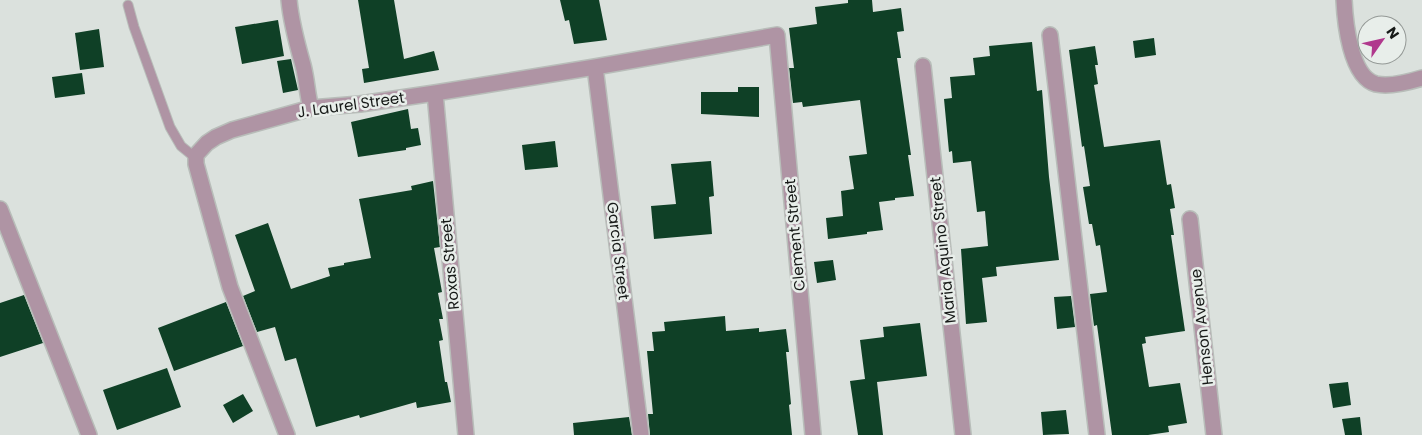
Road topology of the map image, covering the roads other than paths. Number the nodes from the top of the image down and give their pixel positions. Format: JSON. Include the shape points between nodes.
{"nodes":[{"id":1,"x":289,"y":0,"type":"edge"},
{"id":2,"x":1344,"y":0,"type":"edge"},
{"id":3,"x":128,"y":5,"type":"dead end"},
{"id":4,"x":778,"y":35,"type":"joint"},
{"id":5,"x":1050,"y":35,"type":"dead end"},
{"id":6,"x":923,"y":66,"type":"dead end"},
{"id":7,"x":595,"y":67,"type":"junction"},
{"id":8,"x":1422,"y":78,"type":"edge"},
{"id":9,"x":435,"y":93,"type":"junction"},
{"id":10,"x":312,"y":108,"type":"junction"},
{"id":11,"x":196,"y":155,"type":"junction"},
{"id":12,"x":0,"y":208,"type":"edge"},
{"id":13,"x":1190,"y":219,"type":"dead end"},
{"id":14,"x":90,"y":435,"type":"edge"},
{"id":15,"x":287,"y":435,"type":"edge"},
{"id":16,"x":466,"y":435,"type":"edge"},
{"id":17,"x":641,"y":435,"type":"edge"},
{"id":18,"x":814,"y":435,"type":"edge"},
{"id":19,"x":963,"y":435,"type":"edge"},
{"id":20,"x":1096,"y":435,"type":"edge"},
{"id":21,"x":1214,"y":435,"type":"edge"}],
"edges":[{"from":1,"to":10,"type":"street"},
{"from":2,"to":8,"type":"street","via":[[1346,34],[1354,58],[1366,78],[1375,84],[1403,84]]},
{"from":3,"to":11,"type":"lane","via":[[170,127],[181,146]]},
{"from":4,"to":7,"type":"street","name":"J. Laurel Street"},
{"from":4,"to":18,"type":"street","name":"Clement Street"},
{"from":5,"to":20,"type":"street"},
{"from":6,"to":19,"type":"street","name":"Maria Aquino Street"},
{"from":7,"to":9,"type":"street","name":"J. Laurel Street"},
{"from":7,"to":17,"type":"street","name":"Garcia Street"},
{"from":9,"to":10,"type":"street","name":"J. Laurel Street"},
{"from":9,"to":16,"type":"street","name":"Roxas Street"},
{"from":10,"to":11,"type":"street","name":"J. Laurel Street","via":[[232,130],[207,143]]},
{"from":11,"to":15,"type":"street","via":[[230,287]]},
{"from":12,"to":14,"type":"street"},
{"from":13,"to":21,"type":"street","name":"Henson Avenue"}]}
